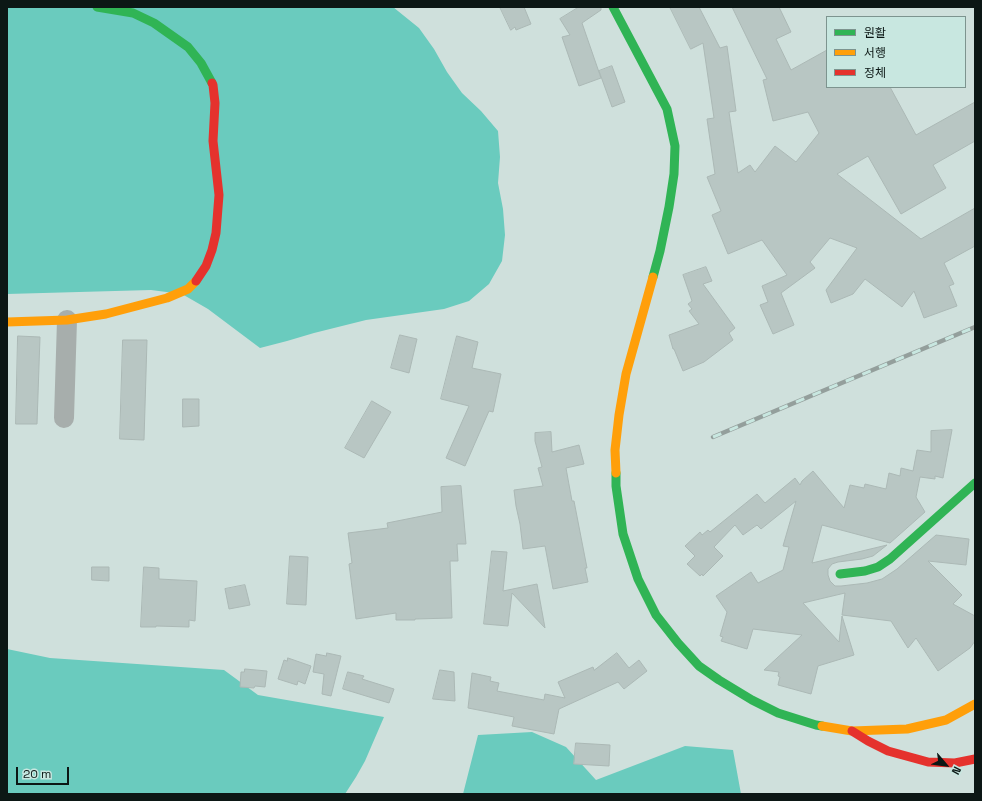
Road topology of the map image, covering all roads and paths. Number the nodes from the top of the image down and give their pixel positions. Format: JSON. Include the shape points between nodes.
{"nodes":[{"id":1,"x":97,"y":7,"type":"edge"},
{"id":2,"x":613,"y":7,"type":"edge"},
{"id":3,"x":67,"y":320,"type":"junction"},
{"id":4,"x":7,"y":322,"type":"edge"},
{"id":5,"x":64,"y":418,"type":"dead end"},
{"id":6,"x":975,"y":482,"type":"edge"},
{"id":7,"x":840,"y":574,"type":"dead end"},
{"id":8,"x":975,"y":704,"type":"edge"},
{"id":9,"x":852,"y":731,"type":"junction"},
{"id":10,"x":975,"y":759,"type":"edge"}],
"edges":[{"from":1,"to":3,"type":"street","via":[[134,13],[154,23],[188,47],[202,63],[213,85],[215,103],[213,141],[219,195],[216,233],[206,266],[188,289],[167,298],[106,314]]},
{"from":2,"to":9,"type":"street","via":[[667,109],[675,146],[674,174],[660,251],[626,374],[619,415],[616,486],[623,534],[638,579],[656,615],[699,666],[752,700],[778,713],[816,725]]},
{"from":3,"to":4,"type":"street"},
{"from":3,"to":5,"type":"street"},
{"from":6,"to":7,"type":"street","via":[[890,559],[878,567],[865,571]]},
{"from":8,"to":9,"type":"street","via":[[946,720],[907,729]]},
{"from":9,"to":10,"type":"street","via":[[888,751],[928,762],[955,763]]}]}
